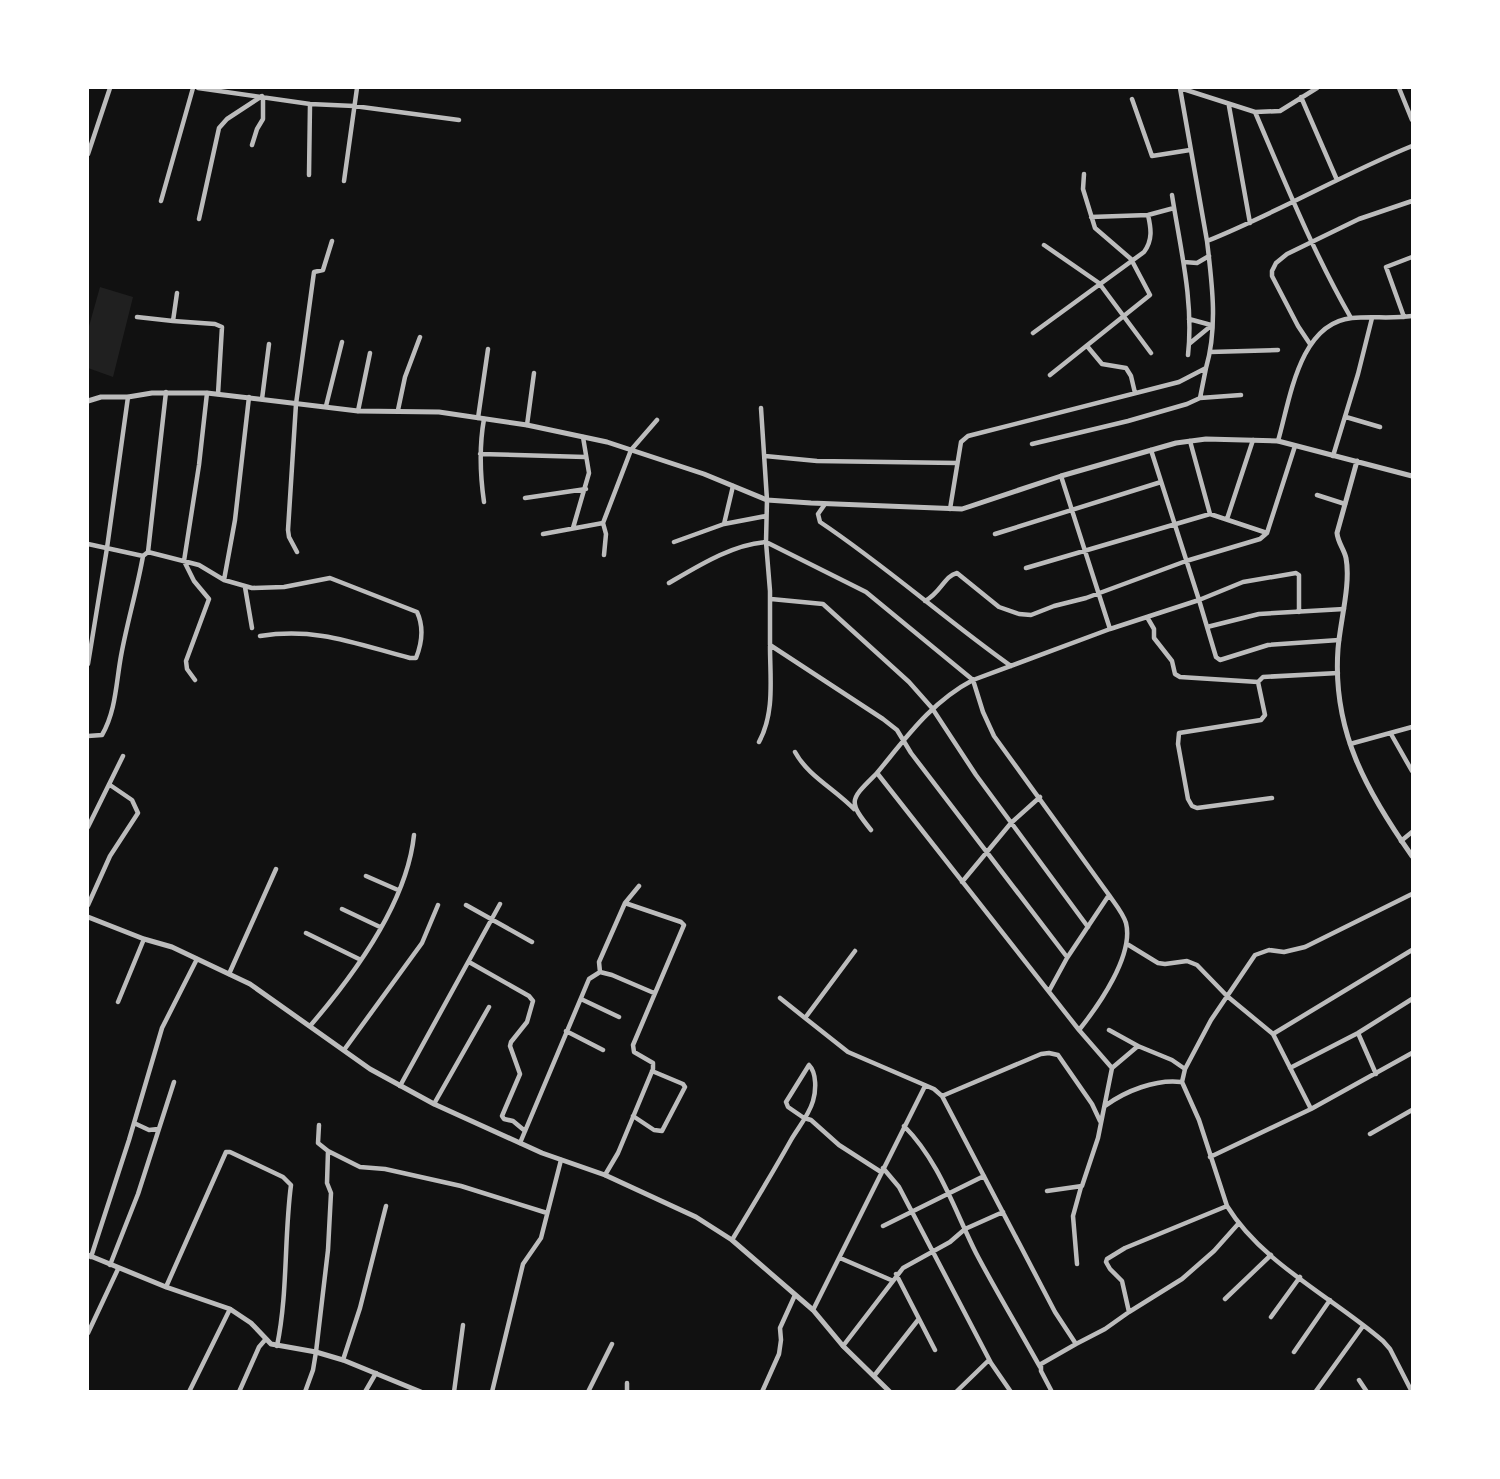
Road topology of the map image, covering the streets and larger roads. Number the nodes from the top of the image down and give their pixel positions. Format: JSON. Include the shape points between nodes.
{"nodes":[{"id":1,"x":110,"y":88,"type":"edge"},
{"id":2,"x":196,"y":88,"type":"edge"},
{"id":3,"x":357,"y":88,"type":"edge"},
{"id":4,"x":1317,"y":88,"type":"edge"},
{"id":5,"x":1399,"y":88,"type":"edge"},
{"id":6,"x":263,"y":96,"type":"junction"},
{"id":7,"x":1301,"y":97,"type":"junction"},
{"id":8,"x":1132,"y":99,"type":"dead end"},
{"id":9,"x":310,"y":104,"type":"junction"},
{"id":10,"x":1229,"y":105,"type":"junction"},
{"id":11,"x":354,"y":106,"type":"junction"},
{"id":12,"x":1255,"y":112,"type":"junction"},
{"id":13,"x":458,"y":120,"type":"dead end"},
{"id":14,"x":1412,"y":120,"type":"edge"},
{"id":15,"x":252,"y":145,"type":"dead end"},
{"id":16,"x":1412,"y":146,"type":"edge"},
{"id":17,"x":1190,"y":150,"type":"junction"},
{"id":18,"x":88,"y":154,"type":"edge"},
{"id":19,"x":1084,"y":174,"type":"dead end"},
{"id":20,"x":309,"y":175,"type":"dead end"},
{"id":21,"x":1338,"y":180,"type":"junction"},
{"id":22,"x":344,"y":181,"type":"dead end"},
{"id":23,"x":1172,"y":195,"type":"dead end"},
{"id":24,"x":161,"y":201,"type":"dead end"},
{"id":25,"x":1412,"y":201,"type":"edge"},
{"id":26,"x":1293,"y":202,"type":"junction"},
{"id":27,"x":1174,"y":208,"type":"junction"},
{"id":28,"x":1147,"y":215,"type":"junction"},
{"id":29,"x":1091,"y":217,"type":"junction"},
{"id":30,"x":199,"y":219,"type":"dead end"},
{"id":31,"x":1251,"y":223,"type":"junction"},
{"id":32,"x":332,"y":241,"type":"dead end"},
{"id":33,"x":1207,"y":241,"type":"junction"},
{"id":34,"x":1312,"y":243,"type":"junction"},
{"id":35,"x":1044,"y":245,"type":"dead end"},
{"id":36,"x":1209,"y":256,"type":"junction"},
{"id":37,"x":1412,"y":257,"type":"edge"},
{"id":38,"x":1131,"y":259,"type":"junction"},
{"id":39,"x":1184,"y":262,"type":"junction"},
{"id":40,"x":1099,"y":283,"type":"junction"},
{"id":41,"x":177,"y":293,"type":"dead end"},
{"id":42,"x":1123,"y":316,"type":"junction"},
{"id":43,"x":137,"y":317,"type":"dead end"},
{"id":44,"x":1404,"y":317,"type":"junction"},
{"id":45,"x":1412,"y":317,"type":"edge"},
{"id":46,"x":1189,"y":318,"type":"junction"},
{"id":47,"x":1351,"y":318,"type":"junction"},
{"id":48,"x":1372,"y":318,"type":"junction"},
{"id":49,"x":173,"y":321,"type":"junction"},
{"id":50,"x":1212,"y":325,"type":"junction"},
{"id":51,"x":1032,"y":333,"type":"dead end"},
{"id":52,"x":420,"y":337,"type":"dead end"},
{"id":53,"x":342,"y":342,"type":"dead end"},
{"id":54,"x":270,"y":344,"type":"dead end"},
{"id":55,"x":1189,"y":344,"type":"junction"},
{"id":56,"x":1310,"y":344,"type":"junction"},
{"id":57,"x":1087,"y":346,"type":"junction"},
{"id":58,"x":488,"y":349,"type":"dead end"},
{"id":59,"x":1278,"y":350,"type":"dead end"},
{"id":60,"x":1210,"y":352,"type":"junction"},
{"id":61,"x":370,"y":353,"type":"dead end"},
{"id":62,"x":1151,"y":353,"type":"dead end"},
{"id":63,"x":1188,"y":355,"type":"dead end"},
{"id":64,"x":1206,"y":368,"type":"junction"},
{"id":65,"x":534,"y":373,"type":"dead end"},
{"id":66,"x":1050,"y":375,"type":"dead end"},
{"id":67,"x":166,"y":392,"type":"junction"},
{"id":68,"x":207,"y":393,"type":"junction"},
{"id":69,"x":1135,"y":393,"type":"junction"},
{"id":70,"x":218,"y":394,"type":"junction"},
{"id":71,"x":1241,"y":395,"type":"dead end"},
{"id":72,"x":249,"y":396,"type":"junction"},
{"id":73,"x":128,"y":397,"type":"junction"},
{"id":74,"x":262,"y":398,"type":"junction"},
{"id":75,"x":1200,"y":398,"type":"junction"},
{"id":76,"x":88,"y":401,"type":"edge"},
{"id":77,"x":296,"y":404,"type":"junction"},
{"id":78,"x":326,"y":406,"type":"junction"},
{"id":79,"x":761,"y":408,"type":"dead end"},
{"id":80,"x":398,"y":410,"type":"junction"},
{"id":81,"x":358,"y":411,"type":"junction"},
{"id":82,"x":1346,"y":417,"type":"junction"},
{"id":83,"x":481,"y":418,"type":"junction"},
{"id":84,"x":657,"y":420,"type":"dead end"},
{"id":85,"x":527,"y":425,"type":"junction"},
{"id":86,"x":1380,"y":427,"type":"dead end"},
{"id":87,"x":583,"y":437,"type":"junction"},
{"id":88,"x":1253,"y":439,"type":"junction"},
{"id":89,"x":1190,"y":440,"type":"junction"},
{"id":90,"x":1278,"y":441,"type":"junction"},
{"id":91,"x":1032,"y":444,"type":"dead end"},
{"id":92,"x":1295,"y":446,"type":"junction"},
{"id":93,"x":631,"y":450,"type":"junction"},
{"id":94,"x":1151,"y":450,"type":"junction"},
{"id":95,"x":480,"y":454,"type":"junction"},
{"id":96,"x":765,"y":456,"type":"junction"},
{"id":97,"x":1333,"y":456,"type":"junction"},
{"id":98,"x":585,"y":457,"type":"junction"},
{"id":99,"x":1357,"y":461,"type":"junction"},
{"id":100,"x":957,"y":463,"type":"junction"},
{"id":101,"x":1060,"y":476,"type":"junction"},
{"id":102,"x":1412,"y":476,"type":"edge"},
{"id":103,"x":1161,"y":482,"type":"junction"},
{"id":104,"x":733,"y":486,"type":"junction"},
{"id":105,"x":586,"y":489,"type":"junction"},
{"id":106,"x":1317,"y":495,"type":"dead end"},
{"id":107,"x":525,"y":498,"type":"dead end"},
{"id":108,"x":767,"y":500,"type":"junction"},
{"id":109,"x":485,"y":502,"type":"dead end"},
{"id":110,"x":825,"y":503,"type":"junction"},
{"id":111,"x":1345,"y":504,"type":"junction"},
{"id":112,"x":1071,"y":509,"type":"junction"},
{"id":113,"x":950,"y":510,"type":"junction"},
{"id":114,"x":1210,"y":514,"type":"junction"},
{"id":115,"x":766,"y":516,"type":"junction"},
{"id":116,"x":1227,"y":519,"type":"junction"},
{"id":117,"x":603,"y":523,"type":"junction"},
{"id":118,"x":724,"y":524,"type":"junction"},
{"id":119,"x":1175,"y":524,"type":"junction"},
{"id":120,"x":573,"y":528,"type":"junction"},
{"id":121,"x":1267,"y":533,"type":"junction"},
{"id":122,"x":543,"y":534,"type":"dead end"},
{"id":123,"x":995,"y":534,"type":"dead end"},
{"id":124,"x":674,"y":542,"type":"dead end"},
{"id":125,"x":766,"y":542,"type":"junction"},
{"id":126,"x":88,"y":544,"type":"edge"},
{"id":127,"x":107,"y":548,"type":"junction"},
{"id":128,"x":1084,"y":549,"type":"junction"},
{"id":129,"x":297,"y":552,"type":"dead end"},
{"id":130,"x":146,"y":554,"type":"junction"},
{"id":131,"x":604,"y":555,"type":"dead end"},
{"id":132,"x":184,"y":561,"type":"junction"},
{"id":133,"x":1186,"y":561,"type":"junction"},
{"id":134,"x":1026,"y":568,"type":"dead end"},
{"id":135,"x":224,"y":580,"type":"junction"},
{"id":136,"x":669,"y":583,"type":"dead end"},
{"id":137,"x":245,"y":587,"type":"junction"},
{"id":138,"x":1098,"y":593,"type":"junction"},
{"id":139,"x":771,"y":599,"type":"junction"},
{"id":140,"x":1199,"y":600,"type":"junction"},
{"id":141,"x":925,"y":601,"type":"junction"},
{"id":142,"x":1344,"y":609,"type":"junction"},
{"id":143,"x":1299,"y":612,"type":"junction"},
{"id":144,"x":1147,"y":617,"type":"junction"},
{"id":145,"x":1207,"y":627,"type":"junction"},
{"id":146,"x":252,"y":628,"type":"dead end"},
{"id":147,"x":1110,"y":629,"type":"junction"},
{"id":148,"x":260,"y":636,"type":"dead end"},
{"id":149,"x":1339,"y":640,"type":"junction"},
{"id":150,"x":770,"y":645,"type":"junction"},
{"id":151,"x":88,"y":664,"type":"edge"},
{"id":152,"x":1011,"y":666,"type":"junction"},
{"id":153,"x":1338,"y":673,"type":"junction"},
{"id":154,"x":195,"y":680,"type":"dead end"},
{"id":155,"x":973,"y":680,"type":"junction"},
{"id":156,"x":1258,"y":682,"type":"junction"},
{"id":157,"x":932,"y":708,"type":"junction"},
{"id":158,"x":1412,"y":727,"type":"edge"},
{"id":159,"x":1391,"y":734,"type":"junction"},
{"id":160,"x":88,"y":736,"type":"edge"},
{"id":161,"x":905,"y":740,"type":"junction"},
{"id":162,"x":759,"y":742,"type":"dead end"},
{"id":163,"x":1349,"y":744,"type":"junction"},
{"id":164,"x":795,"y":752,"type":"dead end"},
{"id":165,"x":123,"y":756,"type":"dead end"},
{"id":166,"x":1412,"y":771,"type":"edge"},
{"id":167,"x":877,"y":773,"type":"junction"},
{"id":168,"x":110,"y":785,"type":"junction"},
{"id":169,"x":1040,"y":797,"type":"junction"},
{"id":170,"x":1272,"y":798,"type":"dead end"},
{"id":171,"x":854,"y":809,"type":"junction"},
{"id":172,"x":1011,"y":823,"type":"junction"},
{"id":173,"x":88,"y":827,"type":"edge"},
{"id":174,"x":871,"y":830,"type":"dead end"},
{"id":175,"x":1412,"y":832,"type":"edge"},
{"id":176,"x":414,"y":835,"type":"dead end"},
{"id":177,"x":1401,"y":841,"type":"junction"},
{"id":178,"x":988,"y":852,"type":"junction"},
{"id":179,"x":1412,"y":856,"type":"edge"},
{"id":180,"x":276,"y":869,"type":"dead end"},
{"id":181,"x":366,"y":876,"type":"dead end"},
{"id":182,"x":962,"y":882,"type":"junction"},
{"id":183,"x":639,"y":886,"type":"dead end"},
{"id":184,"x":398,"y":890,"type":"junction"},
{"id":185,"x":1412,"y":894,"type":"edge"},
{"id":186,"x":1109,"y":895,"type":"junction"},
{"id":187,"x":625,"y":903,"type":"junction"},
{"id":188,"x":500,"y":904,"type":"dead end"},
{"id":189,"x":88,"y":905,"type":"edge"},
{"id":190,"x":438,"y":905,"type":"dead end"},
{"id":191,"x":466,"y":905,"type":"dead end"},
{"id":192,"x":342,"y":909,"type":"dead end"},
{"id":193,"x":88,"y":917,"type":"edge"},
{"id":194,"x":491,"y":920,"type":"junction"},
{"id":195,"x":1088,"y":927,"type":"junction"},
{"id":196,"x":380,"y":928,"type":"junction"},
{"id":197,"x":306,"y":933,"type":"dead end"},
{"id":198,"x":144,"y":939,"type":"junction"},
{"id":199,"x":532,"y":942,"type":"dead end"},
{"id":200,"x":1127,"y":944,"type":"junction"},
{"id":201,"x":1412,"y":950,"type":"edge"},
{"id":202,"x":855,"y":951,"type":"dead end"},
{"id":203,"x":1067,"y":958,"type":"junction"},
{"id":204,"x":197,"y":959,"type":"junction"},
{"id":205,"x":361,"y":960,"type":"junction"},
{"id":206,"x":469,"y":962,"type":"junction"},
{"id":207,"x":600,"y":972,"type":"junction"},
{"id":208,"x":229,"y":974,"type":"junction"},
{"id":209,"x":1049,"y":991,"type":"junction"},
{"id":210,"x":654,"y":993,"type":"junction"},
{"id":211,"x":1227,"y":996,"type":"junction"},
{"id":212,"x":780,"y":998,"type":"dead end"},
{"id":213,"x":581,"y":999,"type":"junction"},
{"id":214,"x":1412,"y":999,"type":"edge"},
{"id":215,"x":118,"y":1002,"type":"dead end"},
{"id":216,"x":489,"y":1007,"type":"dead end"},
{"id":217,"x":619,"y":1017,"type":"dead end"},
{"id":218,"x":805,"y":1018,"type":"junction"},
{"id":219,"x":310,"y":1026,"type":"junction"},
{"id":220,"x":1079,"y":1030,"type":"junction"},
{"id":221,"x":1109,"y":1030,"type":"dead end"},
{"id":222,"x":566,"y":1031,"type":"junction"},
{"id":223,"x":1357,"y":1033,"type":"junction"},
{"id":224,"x":1273,"y":1034,"type":"junction"},
{"id":225,"x":1138,"y":1046,"type":"junction"},
{"id":226,"x":344,"y":1050,"type":"junction"},
{"id":227,"x":603,"y":1050,"type":"dead end"},
{"id":228,"x":1412,"y":1053,"type":"edge"},
{"id":229,"x":1112,"y":1068,"type":"junction"},
{"id":230,"x":1290,"y":1068,"type":"junction"},
{"id":231,"x":1185,"y":1069,"type":"junction"},
{"id":232,"x":652,"y":1071,"type":"junction"},
{"id":233,"x":1376,"y":1074,"type":"junction"},
{"id":234,"x":174,"y":1082,"type":"dead end"},
{"id":235,"x":1182,"y":1082,"type":"junction"},
{"id":236,"x":400,"y":1086,"type":"junction"},
{"id":237,"x":925,"y":1086,"type":"junction"},
{"id":238,"x":943,"y":1096,"type":"junction"},
{"id":239,"x":434,"y":1104,"type":"junction"},
{"id":240,"x":1104,"y":1107,"type":"junction"},
{"id":241,"x":1311,"y":1109,"type":"junction"},
{"id":242,"x":1412,"y":1110,"type":"edge"},
{"id":243,"x":633,"y":1116,"type":"junction"},
{"id":244,"x":804,"y":1118,"type":"junction"},
{"id":245,"x":1101,"y":1122,"type":"junction"},
{"id":246,"x":134,"y":1124,"type":"junction"},
{"id":247,"x":319,"y":1125,"type":"dead end"},
{"id":248,"x":904,"y":1126,"type":"junction"},
{"id":249,"x":158,"y":1129,"type":"junction"},
{"id":250,"x":525,"y":1131,"type":"junction"},
{"id":251,"x":1370,"y":1134,"type":"dead end"},
{"id":252,"x":520,"y":1143,"type":"junction"},
{"id":253,"x":328,"y":1151,"type":"junction"},
{"id":254,"x":1210,"y":1157,"type":"junction"},
{"id":255,"x":561,"y":1159,"type":"junction"},
{"id":256,"x":882,"y":1170,"type":"junction"},
{"id":257,"x":606,"y":1175,"type":"junction"},
{"id":258,"x":984,"y":1176,"type":"junction"},
{"id":259,"x":1082,"y":1186,"type":"junction"},
{"id":260,"x":1047,"y":1191,"type":"dead end"},
{"id":261,"x":949,"y":1194,"type":"junction"},
{"id":262,"x":386,"y":1206,"type":"dead end"},
{"id":263,"x":1227,"y":1206,"type":"junction"},
{"id":264,"x":1003,"y":1212,"type":"junction"},
{"id":265,"x":547,"y":1213,"type":"junction"},
{"id":266,"x":912,"y":1213,"type":"junction"},
{"id":267,"x":1239,"y":1223,"type":"junction"},
{"id":268,"x":883,"y":1226,"type":"dead end"},
{"id":269,"x":965,"y":1229,"type":"junction"},
{"id":270,"x":732,"y":1240,"type":"junction"},
{"id":271,"x":932,"y":1252,"type":"junction"},
{"id":272,"x":1271,"y":1255,"type":"junction"},
{"id":273,"x":89,"y":1256,"type":"edge"},
{"id":274,"x":840,"y":1258,"type":"junction"},
{"id":275,"x":1077,"y":1264,"type":"dead end"},
{"id":276,"x":110,"y":1266,"type":"junction"},
{"id":277,"x":118,"y":1269,"type":"junction"},
{"id":278,"x":896,"y":1274,"type":"junction"},
{"id":279,"x":1300,"y":1277,"type":"junction"},
{"id":280,"x":891,"y":1280,"type":"junction"},
{"id":281,"x":166,"y":1287,"type":"junction"},
{"id":282,"x":795,"y":1295,"type":"junction"},
{"id":283,"x":1225,"y":1299,"type":"dead end"},
{"id":284,"x":1330,"y":1300,"type":"junction"},
{"id":285,"x":230,"y":1309,"type":"junction"},
{"id":286,"x":813,"y":1310,"type":"junction"},
{"id":287,"x":1129,"y":1312,"type":"junction"},
{"id":288,"x":1271,"y":1317,"type":"dead end"},
{"id":289,"x":918,"y":1320,"type":"junction"},
{"id":290,"x":463,"y":1325,"type":"dead end"},
{"id":291,"x":1363,"y":1326,"type":"junction"},
{"id":292,"x":88,"y":1333,"type":"edge"},
{"id":293,"x":265,"y":1340,"type":"junction"},
{"id":294,"x":612,"y":1344,"type":"dead end"},
{"id":295,"x":1076,"y":1345,"type":"junction"},
{"id":296,"x":843,"y":1346,"type":"junction"},
{"id":297,"x":277,"y":1347,"type":"junction"},
{"id":298,"x":935,"y":1350,"type":"dead end"},
{"id":299,"x":316,"y":1352,"type":"junction"},
{"id":300,"x":1294,"y":1352,"type":"dead end"},
{"id":301,"x":343,"y":1360,"type":"junction"},
{"id":302,"x":989,"y":1360,"type":"junction"},
{"id":303,"x":1040,"y":1367,"type":"junction"},
{"id":304,"x":376,"y":1373,"type":"junction"},
{"id":305,"x":874,"y":1376,"type":"junction"},
{"id":306,"x":1359,"y":1380,"type":"dead end"},
{"id":307,"x":627,"y":1383,"type":"dead end"},
{"id":308,"x":190,"y":1391,"type":"edge"},
{"id":309,"x":239,"y":1391,"type":"edge"},
{"id":310,"x":305,"y":1391,"type":"edge"},
{"id":311,"x":365,"y":1391,"type":"edge"},
{"id":312,"x":421,"y":1391,"type":"edge"},
{"id":313,"x":454,"y":1391,"type":"edge"},
{"id":314,"x":492,"y":1391,"type":"edge"},
{"id":315,"x":588,"y":1391,"type":"edge"},
{"id":316,"x":627,"y":1391,"type":"edge"},
{"id":317,"x":762,"y":1391,"type":"edge"},
{"id":318,"x":890,"y":1391,"type":"edge"},
{"id":319,"x":956,"y":1391,"type":"edge"},
{"id":320,"x":1011,"y":1391,"type":"edge"},
{"id":321,"x":1052,"y":1391,"type":"edge"},
{"id":322,"x":1316,"y":1391,"type":"edge"},
{"id":323,"x":1367,"y":1391,"type":"edge"},
{"id":324,"x":1412,"y":1391,"type":"edge"}],
"edges":[{"from":1,"to":18,"type":"street"},
{"from":2,"to":6,"type":"street"},
{"from":2,"to":24,"type":"street"},
{"from":3,"to":11,"type":"street"},
{"from":4,"to":7,"type":"street"},
{"from":5,"to":14,"type":"street"},
{"from":6,"to":9,"type":"street"},
{"from":6,"to":15,"type":"street","via":[[263,119]]},
{"from":6,"to":30,"type":"street","via":[[219,128]]},
{"from":7,"to":12,"type":"street","via":[[1280,111]]},
{"from":7,"to":21,"type":"street"},
{"from":8,"to":17,"type":"street","via":[[1152,156]]},
{"from":9,"to":11,"type":"street"},
{"from":9,"to":20,"type":"street"},
{"from":10,"to":12,"type":"street"},
{"from":10,"to":17,"type":"street","via":[[1180,89]]},
{"from":10,"to":31,"type":"street"},
{"from":11,"to":13,"type":"street"},
{"from":11,"to":22,"type":"street"},
{"from":12,"to":26,"type":"street"},
{"from":16,"to":21,"type":"street"},
{"from":17,"to":33,"type":"street"},
{"from":19,"to":29,"type":"street"},
{"from":21,"to":26,"type":"street"},
{"from":23,"to":27,"type":"street"},
{"from":25,"to":34,"type":"street","via":[[1359,219]]},
{"from":26,"to":31,"type":"street"},
{"from":26,"to":34,"type":"street"},
{"from":27,"to":28,"type":"street"},
{"from":27,"to":39,"type":"street"},
{"from":28,"to":29,"type":"street"},
{"from":28,"to":38,"type":"street","via":[[1149,245]]},
{"from":29,"to":38,"type":"street","via":[[1101,235]]},
{"from":31,"to":33,"type":"street"},
{"from":32,"to":77,"type":"street","via":[[323,270],[314,272]]},
{"from":33,"to":36,"type":"street"},
{"from":34,"to":47,"type":"street"},
{"from":34,"to":56,"type":"street","via":[[1280,258],[1272,271]]},
{"from":35,"to":40,"type":"street"},
{"from":36,"to":39,"type":"street","via":[[1197,263]]},
{"from":36,"to":50,"type":"street"},
{"from":37,"to":44,"type":"street","via":[[1386,267]]},
{"from":38,"to":40,"type":"street"},
{"from":38,"to":42,"type":"street","via":[[1150,295]]},
{"from":39,"to":46,"type":"street"},
{"from":40,"to":42,"type":"street"},
{"from":40,"to":51,"type":"street"},
{"from":41,"to":49,"type":"street"},
{"from":42,"to":57,"type":"street"},
{"from":42,"to":62,"type":"street"},
{"from":43,"to":49,"type":"street"},
{"from":44,"to":45,"type":"street"},
{"from":44,"to":48,"type":"street"},
{"from":46,"to":50,"type":"street"},
{"from":46,"to":55,"type":"street"},
{"from":47,"to":48,"type":"street"},
{"from":47,"to":56,"type":"street","via":[[1330,324]]},
{"from":48,"to":82,"type":"street"},
{"from":49,"to":70,"type":"street","via":[[222,327]]},
{"from":50,"to":55,"type":"street"},
{"from":50,"to":60,"type":"street"},
{"from":52,"to":80,"type":"street"},
{"from":53,"to":78,"type":"street"},
{"from":54,"to":74,"type":"street"},
{"from":55,"to":63,"type":"street"},
{"from":56,"to":90,"type":"street","via":[[1299,366]]},
{"from":57,"to":66,"type":"street"},
{"from":57,"to":69,"type":"street","via":[[1102,364],[1126,368]]},
{"from":58,"to":83,"type":"street"},
{"from":59,"to":60,"type":"street"},
{"from":60,"to":64,"type":"street"},
{"from":61,"to":81,"type":"street"},
{"from":64,"to":69,"type":"street","via":[[1179,382]]},
{"from":64,"to":75,"type":"street"},
{"from":65,"to":85,"type":"street"},
{"from":67,"to":68,"type":"street"},
{"from":67,"to":73,"type":"street"},
{"from":67,"to":130,"type":"street"},
{"from":68,"to":70,"type":"street"},
{"from":68,"to":132,"type":"street"},
{"from":69,"to":100,"type":"street","via":[[968,436],[961,442]]},
{"from":70,"to":72,"type":"street"},
{"from":71,"to":75,"type":"street"},
{"from":72,"to":74,"type":"street"},
{"from":72,"to":135,"type":"street"},
{"from":73,"to":76,"type":"street"},
{"from":73,"to":127,"type":"street"},
{"from":74,"to":77,"type":"street"},
{"from":75,"to":91,"type":"street","via":[[1174,409]]},
{"from":77,"to":78,"type":"street"},
{"from":77,"to":129,"type":"street","via":[[288,530]]},
{"from":78,"to":81,"type":"street"},
{"from":79,"to":96,"type":"street"},
{"from":80,"to":81,"type":"street"},
{"from":80,"to":83,"type":"street"},
{"from":82,"to":86,"type":"street"},
{"from":82,"to":97,"type":"street"},
{"from":83,"to":85,"type":"street"},
{"from":83,"to":95,"type":"street"},
{"from":84,"to":93,"type":"street"},
{"from":85,"to":87,"type":"street"},
{"from":87,"to":93,"type":"street"},
{"from":87,"to":98,"type":"street"},
{"from":88,"to":89,"type":"street"},
{"from":88,"to":90,"type":"street"},
{"from":88,"to":116,"type":"street"},
{"from":89,"to":94,"type":"street"},
{"from":89,"to":114,"type":"street"},
{"from":90,"to":92,"type":"street"},
{"from":92,"to":97,"type":"street"},
{"from":92,"to":121,"type":"street"},
{"from":93,"to":104,"type":"street"},
{"from":93,"to":117,"type":"street"},
{"from":94,"to":101,"type":"street"},
{"from":94,"to":103,"type":"street"},
{"from":95,"to":98,"type":"street"},
{"from":95,"to":109,"type":"street"},
{"from":96,"to":100,"type":"street"},
{"from":96,"to":108,"type":"street"},
{"from":97,"to":99,"type":"street"},
{"from":98,"to":105,"type":"street"},
{"from":99,"to":102,"type":"street"},
{"from":99,"to":111,"type":"street"},
{"from":100,"to":113,"type":"street"},
{"from":101,"to":112,"type":"street"},
{"from":101,"to":113,"type":"street"},
{"from":103,"to":112,"type":"street"},
{"from":103,"to":119,"type":"street"},
{"from":104,"to":108,"type":"street"},
{"from":104,"to":118,"type":"street"},
{"from":105,"to":107,"type":"street"},
{"from":105,"to":120,"type":"street"},
{"from":106,"to":111,"type":"street"},
{"from":108,"to":110,"type":"street"},
{"from":108,"to":115,"type":"street"},
{"from":110,"to":113,"type":"street"},
{"from":110,"to":141,"type":"street","via":[[818,514],[820,522]]},
{"from":111,"to":142,"type":"street","via":[[1337,533],[1346,559]]},
{"from":112,"to":123,"type":"street"},
{"from":112,"to":128,"type":"street"},
{"from":114,"to":116,"type":"street"},
{"from":114,"to":119,"type":"street"},
{"from":115,"to":118,"type":"street"},
{"from":115,"to":125,"type":"street"},
{"from":116,"to":121,"type":"street"},
{"from":117,"to":120,"type":"street"},
{"from":117,"to":131,"type":"street"},
{"from":118,"to":124,"type":"street"},
{"from":119,"to":128,"type":"street"},
{"from":119,"to":133,"type":"street"},
{"from":120,"to":122,"type":"street"},
{"from":121,"to":133,"type":"street"},
{"from":125,"to":136,"type":"street","via":[[733,550]]},
{"from":125,"to":139,"type":"street"},
{"from":125,"to":155,"type":"street","via":[[866,592]]},
{"from":126,"to":127,"type":"street"},
{"from":127,"to":130,"type":"street"},
{"from":127,"to":151,"type":"street"},
{"from":128,"to":134,"type":"street"},
{"from":128,"to":138,"type":"street"},
{"from":130,"to":132,"type":"street"},
{"from":130,"to":160,"type":"street","via":[[111,715],[102,735]]},
{"from":132,"to":135,"type":"street"},
{"from":132,"to":154,"type":"street","via":[[209,598],[186,661]]},
{"from":133,"to":138,"type":"street"},
{"from":133,"to":140,"type":"street"},
{"from":135,"to":137,"type":"street"},
{"from":137,"to":146,"type":"street"},
{"from":137,"to":148,"type":"street","via":[[285,587],[330,578],[417,612],[422,634],[416,658],[311,634]]},
{"from":138,"to":141,"type":"street","via":[[1031,615],[1019,614],[999,607],[954,573],[936,596]]},
{"from":138,"to":147,"type":"street"},
{"from":139,"to":150,"type":"street"},
{"from":139,"to":157,"type":"street","via":[[823,604]]},
{"from":140,"to":143,"type":"street","via":[[1243,582],[1296,573]]},
{"from":140,"to":144,"type":"street"},
{"from":140,"to":145,"type":"street"},
{"from":141,"to":152,"type":"street"},
{"from":142,"to":143,"type":"street"},
{"from":142,"to":149,"type":"street"},
{"from":143,"to":145,"type":"street","via":[[1259,614]]},
{"from":144,"to":147,"type":"street"},
{"from":144,"to":156,"type":"street","via":[[1154,638],[1180,677]]},
{"from":145,"to":149,"type":"street","via":[[1220,660],[1268,645]]},
{"from":147,"to":152,"type":"street"},
{"from":149,"to":153,"type":"street"},
{"from":150,"to":161,"type":"street","via":[[883,719]]},
{"from":150,"to":162,"type":"street","via":[[771,712]]},
{"from":152,"to":155,"type":"street"},
{"from":153,"to":156,"type":"street","via":[[1263,677]]},
{"from":153,"to":163,"type":"street"},
{"from":155,"to":157,"type":"street"},
{"from":155,"to":169,"type":"street","via":[[994,736]]},
{"from":156,"to":170,"type":"street","via":[[1263,718],[1179,733],[1178,744],[1192,806]]},
{"from":157,"to":161,"type":"street"},
{"from":157,"to":172,"type":"street"},
{"from":158,"to":159,"type":"street"},
{"from":159,"to":163,"type":"street"},
{"from":159,"to":166,"type":"street"},
{"from":161,"to":167,"type":"street"},
{"from":161,"to":178,"type":"street"},
{"from":163,"to":177,"type":"street"},
{"from":164,"to":171,"type":"street","via":[[805,767]]},
{"from":165,"to":168,"type":"street"},
{"from":167,"to":171,"type":"street","via":[[855,797]]},
{"from":167,"to":182,"type":"street"},
{"from":168,"to":173,"type":"street"},
{"from":168,"to":189,"type":"street","via":[[132,800],[138,813],[106,862]]},
{"from":169,"to":172,"type":"street"},
{"from":169,"to":186,"type":"street"},
{"from":171,"to":174,"type":"street"},
{"from":172,"to":178,"type":"street"},
{"from":172,"to":195,"type":"street"},
{"from":175,"to":177,"type":"street"},
{"from":176,"to":184,"type":"street","via":[[412,855]]},
{"from":177,"to":179,"type":"street"},
{"from":178,"to":182,"type":"street"},
{"from":178,"to":203,"type":"street"},
{"from":180,"to":208,"type":"street"},
{"from":181,"to":184,"type":"street"},
{"from":182,"to":209,"type":"street"},
{"from":183,"to":187,"type":"street"},
{"from":184,"to":196,"type":"street"},
{"from":185,"to":211,"type":"street","via":[[1305,947],[1255,954]]},
{"from":186,"to":195,"type":"street"},
{"from":186,"to":200,"type":"street","via":[[1125,920]]},
{"from":187,"to":207,"type":"street","via":[[599,962]]},
{"from":187,"to":210,"type":"street","via":[[684,925]]},
{"from":188,"to":194,"type":"street"},
{"from":190,"to":226,"type":"street","via":[[422,943]]},
{"from":191,"to":194,"type":"street"},
{"from":192,"to":196,"type":"street"},
{"from":193,"to":198,"type":"street"},
{"from":194,"to":199,"type":"street"},
{"from":194,"to":206,"type":"street"},
{"from":195,"to":203,"type":"street"},
{"from":196,"to":205,"type":"street"},
{"from":197,"to":205,"type":"street"},
{"from":198,"to":204,"type":"street"},
{"from":198,"to":215,"type":"street"},
{"from":200,"to":211,"type":"street","via":[[1158,962],[1193,963]]},
{"from":200,"to":220,"type":"street","via":[[1103,997]]},
{"from":201,"to":224,"type":"street"},
{"from":202,"to":218,"type":"street"},
{"from":203,"to":209,"type":"street"},
{"from":204,"to":208,"type":"street"},
{"from":204,"to":246,"type":"street","via":[[162,1028]]},
{"from":205,"to":219,"type":"street"},
{"from":206,"to":236,"type":"street"},
{"from":206,"to":250,"type":"street","via":[[533,1001],[527,1023],[511,1042],[520,1074],[502,1111],[504,1119]]},
{"from":207,"to":210,"type":"street"},
{"from":207,"to":213,"type":"street","via":[[589,979]]},
{"from":208,"to":219,"type":"street"},
{"from":209,"to":220,"type":"street"},
{"from":210,"to":232,"type":"street","via":[[633,1045],[634,1052],[653,1063]]},
{"from":211,"to":224,"type":"street"},
{"from":211,"to":231,"type":"street"},
{"from":212,"to":218,"type":"street"},
{"from":213,"to":217,"type":"street"},
{"from":213,"to":222,"type":"street"},
{"from":214,"to":223,"type":"street"},
{"from":216,"to":239,"type":"street"},
{"from":218,"to":237,"type":"street","via":[[848,1052]]},
{"from":219,"to":226,"type":"street"},
{"from":220,"to":229,"type":"street"},
{"from":221,"to":225,"type":"street"},
{"from":222,"to":227,"type":"street"},
{"from":222,"to":250,"type":"street"},
{"from":223,"to":230,"type":"street"},
{"from":223,"to":233,"type":"street"},
{"from":224,"to":230,"type":"street"},
{"from":225,"to":229,"type":"street"},
{"from":225,"to":231,"type":"street"},
{"from":226,"to":236,"type":"street"},
{"from":228,"to":233,"type":"street"},
{"from":229,"to":240,"type":"street"},
{"from":230,"to":241,"type":"street"},
{"from":231,"to":235,"type":"street"},
{"from":232,"to":243,"type":"street"},
{"from":232,"to":243,"type":"street","via":[[683,1084],[682,1095],[662,1131]]},
{"from":233,"to":241,"type":"street"},
{"from":234,"to":249,"type":"street"},
{"from":235,"to":240,"type":"street","via":[[1139,1089]]},
{"from":235,"to":254,"type":"street"},
{"from":236,"to":239,"type":"street"},
{"from":237,"to":238,"type":"street"},
{"from":237,"to":248,"type":"street"},
{"from":238,"to":245,"type":"street","via":[[1049,1053],[1058,1055]]},
{"from":238,"to":258,"type":"street"},
{"from":239,"to":252,"type":"street"},
{"from":240,"to":245,"type":"street"},
{"from":241,"to":254,"type":"street"},
{"from":242,"to":251,"type":"street"},
{"from":243,"to":257,"type":"street"},
{"from":244,"to":244,"type":"street","via":[[786,1102],[809,1065],[814,1070],[814,1100]]},
{"from":244,"to":256,"type":"street"},
{"from":244,"to":270,"type":"street"},
{"from":245,"to":259,"type":"street"},
{"from":246,"to":249,"type":"street"},
{"from":246,"to":273,"type":"street"},
{"from":247,"to":253,"type":"street","via":[[318,1143]]},
{"from":248,"to":256,"type":"street"},
{"from":248,"to":261,"type":"street","via":[[925,1148]]},
{"from":249,"to":276,"type":"street"},
{"from":250,"to":252,"type":"street"},
{"from":252,"to":255,"type":"street"},
{"from":253,"to":265,"type":"street","via":[[360,1167],[461,1186]]},
{"from":253,"to":299,"type":"street","via":[[328,1250]]},
{"from":254,"to":263,"type":"street"},
{"from":255,"to":257,"type":"street"},
{"from":255,"to":265,"type":"street"},
{"from":256,"to":266,"type":"street","via":[[899,1187]]},
{"from":256,"to":274,"type":"street"},
{"from":257,"to":270,"type":"street","via":[[696,1217]]},
{"from":258,"to":261,"type":"street"},
{"from":258,"to":264,"type":"street"},
{"from":259,"to":260,"type":"street"},
{"from":259,"to":275,"type":"street","via":[[1073,1216]]},
{"from":261,"to":266,"type":"street"},
{"from":261,"to":269,"type":"street"},
{"from":262,"to":301,"type":"street"},
{"from":263,"to":267,"type":"street"},
{"from":263,"to":287,"type":"street","via":[[1107,1259],[1122,1281]]},
{"from":264,"to":269,"type":"street"},
{"from":264,"to":295,"type":"street"},
{"from":265,"to":314,"type":"street","via":[[541,1238],[523,1264]]},
{"from":266,"to":268,"type":"street"},
{"from":266,"to":271,"type":"street"},
{"from":267,"to":272,"type":"street"},
{"from":267,"to":287,"type":"street","via":[[1182,1279]]},
{"from":269,"to":271,"type":"street"},
{"from":269,"to":303,"type":"street"},
{"from":270,"to":282,"type":"street"},
{"from":271,"to":278,"type":"street"},
{"from":271,"to":302,"type":"street"},
{"from":272,"to":279,"type":"street"},
{"from":272,"to":283,"type":"street"},
{"from":273,"to":276,"type":"street"},
{"from":274,"to":280,"type":"street"},
{"from":274,"to":286,"type":"street"},
{"from":276,"to":277,"type":"street"},
{"from":277,"to":281,"type":"street"},
{"from":277,"to":292,"type":"street"},
{"from":278,"to":280,"type":"street"},
{"from":278,"to":289,"type":"street"},
{"from":279,"to":284,"type":"street"},
{"from":279,"to":288,"type":"street"},
{"from":280,"to":296,"type":"street"},
{"from":281,"to":285,"type":"street"},
{"from":281,"to":297,"type":"street","via":[[226,1153],[283,1177],[290,1185]]},
{"from":282,"to":286,"type":"street"},
{"from":282,"to":317,"type":"street","via":[[780,1328],[779,1354]]},
{"from":284,"to":291,"type":"street"},
{"from":284,"to":300,"type":"street"},
{"from":285,"to":293,"type":"street"},
{"from":285,"to":308,"type":"street"},
{"from":286,"to":296,"type":"street"},
{"from":287,"to":295,"type":"street"},
{"from":289,"to":298,"type":"street"},
{"from":289,"to":305,"type":"street"},
{"from":290,"to":313,"type":"street"},
{"from":291,"to":322,"type":"street"},
{"from":291,"to":324,"type":"street","via":[[1390,1349]]},
{"from":293,"to":297,"type":"street"},
{"from":293,"to":309,"type":"street"},
{"from":294,"to":315,"type":"street"},
{"from":295,"to":303,"type":"street"},
{"from":296,"to":305,"type":"street"},
{"from":297,"to":299,"type":"street"},
{"from":299,"to":301,"type":"street"},
{"from":299,"to":310,"type":"street"},
{"from":301,"to":304,"type":"street"},
{"from":302,"to":319,"type":"street"},
{"from":302,"to":320,"type":"street"},
{"from":303,"to":321,"type":"street"},
{"from":304,"to":311,"type":"street"},
{"from":304,"to":312,"type":"street"},
{"from":305,"to":318,"type":"street"},
{"from":306,"to":323,"type":"street"},
{"from":307,"to":316,"type":"street"}]}
